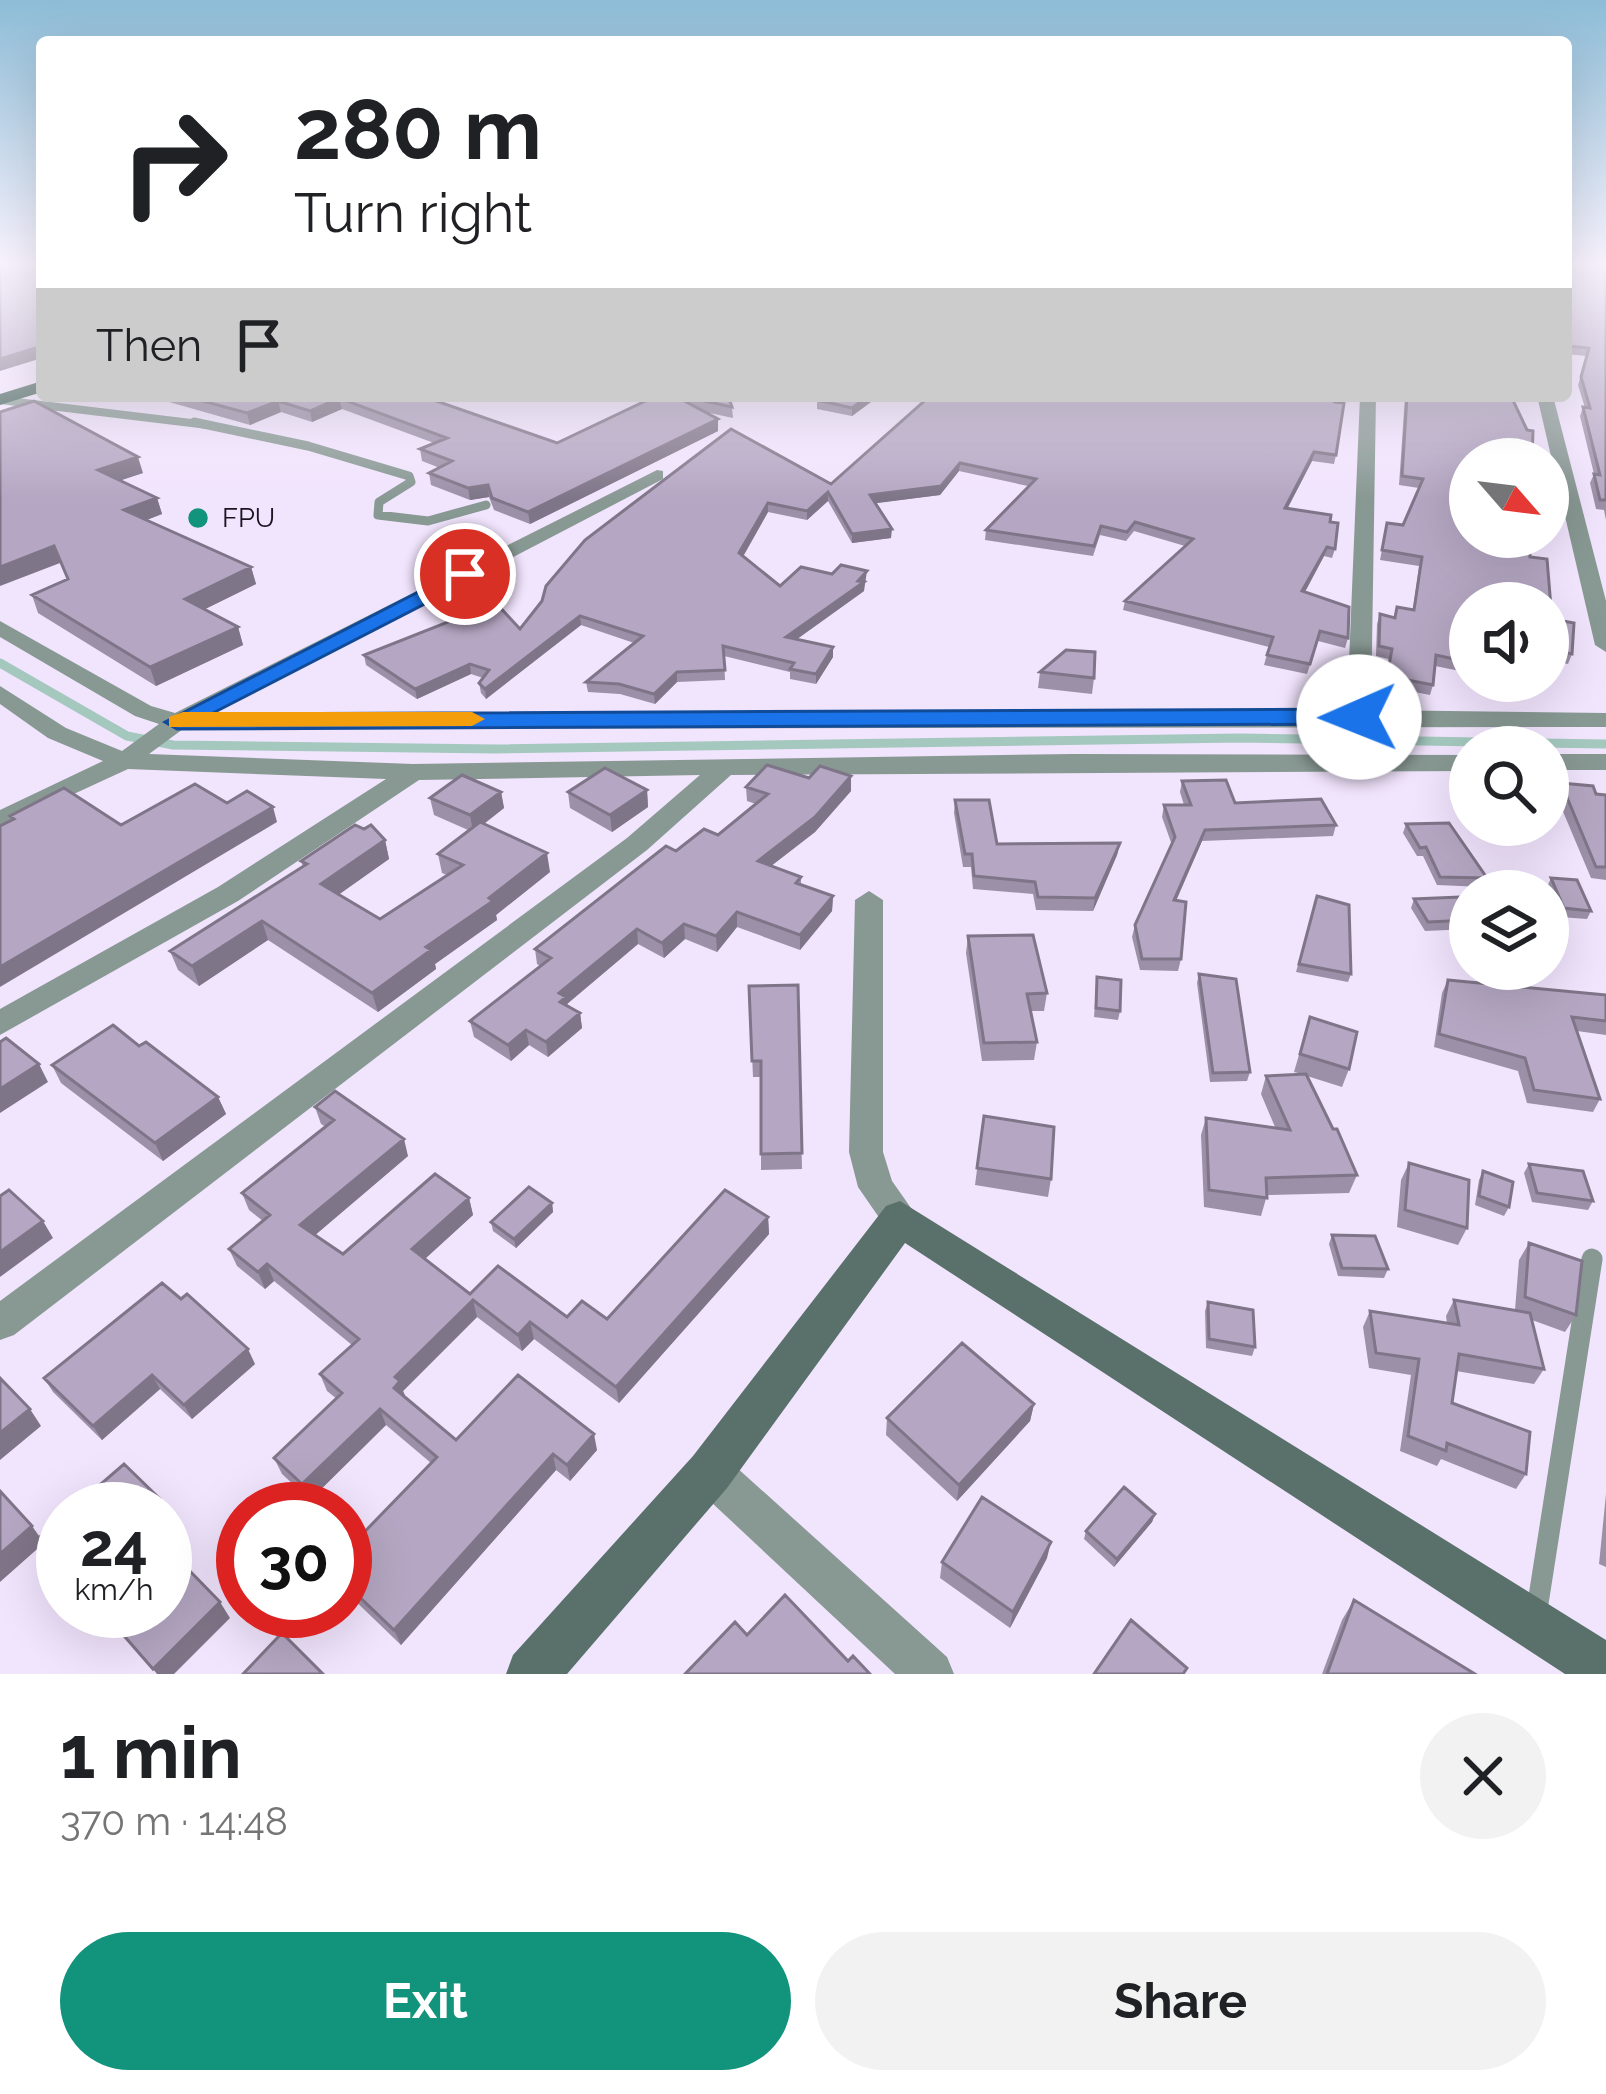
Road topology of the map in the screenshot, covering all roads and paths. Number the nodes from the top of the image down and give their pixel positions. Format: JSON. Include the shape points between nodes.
{"nodes":[{"id":1,"x":36,"y":388,"type":"edge"},
{"id":2,"x":0,"y":400,"type":"edge"},
{"id":3,"x":1368,"y":402,"type":"edge"},
{"id":4,"x":1546,"y":402,"type":"edge"},
{"id":5,"x":657,"y":475,"type":"dead end"},
{"id":6,"x":486,"y":505,"type":"edge"},
{"id":7,"x":0,"y":628,"type":"edge"},
{"id":8,"x":1606,"y":645,"type":"edge"},
{"id":9,"x":0,"y":693,"type":"edge"},
{"id":10,"x":1359,"y":717,"type":"junction"},
{"id":11,"x":1606,"y":720,"type":"edge"},
{"id":12,"x":177,"y":722,"type":"junction"},
{"id":13,"x":124,"y":761,"type":"junction"},
{"id":14,"x":1606,"y":761,"type":"edge"},
{"id":15,"x":1569,"y":762,"type":"edge"},
{"id":16,"x":1449,"y":763,"type":"edge"},
{"id":17,"x":725,"y":767,"type":"junction"},
{"id":18,"x":412,"y":772,"type":"junction"},
{"id":19,"x":0,"y":820,"type":"edge"},
{"id":20,"x":868,"y":901,"type":"dead end"},
{"id":21,"x":0,"y":1023,"type":"edge"},
{"id":22,"x":900,"y":1218,"type":"junction"},
{"id":23,"x":1592,"y":1259,"type":"dead end"},
{"id":24,"x":0,"y":1323,"type":"edge"},
{"id":25,"x":710,"y":1472,"type":"junction"},
{"id":26,"x":1534,"y":1624,"type":"junction"},
{"id":27,"x":1606,"y":1670,"type":"edge"},
{"id":28,"x":532,"y":1674,"type":"edge"},
{"id":29,"x":930,"y":1674,"type":"edge"}],
"edges":[{"from":1,"to":2,"type":"main road"},
{"from":2,"to":6,"type":"lane","via":[[176,418],[409,476],[379,502],[378,515],[428,521]]},
{"from":3,"to":10,"type":"street"},
{"from":4,"to":8,"type":"street"},
{"from":5,"to":12,"type":"street"},
{"from":7,"to":12,"type":"street","via":[[143,711]]},
{"from":9,"to":13,"type":"street","via":[[57,733]]},
{"from":10,"to":11,"type":"street"},
{"from":10,"to":12,"type":"street"},
{"from":12,"to":13,"type":"street"},
{"from":13,"to":18,"type":"street"},
{"from":13,"to":19,"type":"street"},
{"from":14,"to":15,"type":"street"},
{"from":16,"to":17,"type":"street"},
{"from":17,"to":18,"type":"street"},
{"from":17,"to":24,"type":"street","via":[[637,844]]},
{"from":18,"to":21,"type":"street","via":[[228,894]]},
{"from":20,"to":22,"type":"street","via":[[866,1152],[876,1187]]},
{"from":22,"to":25,"type":"street"},
{"from":22,"to":26,"type":"street"},
{"from":23,"to":26,"type":"lane"},
{"from":25,"to":28,"type":"street"},
{"from":25,"to":29,"type":"street"},
{"from":26,"to":27,"type":"street"}]}
